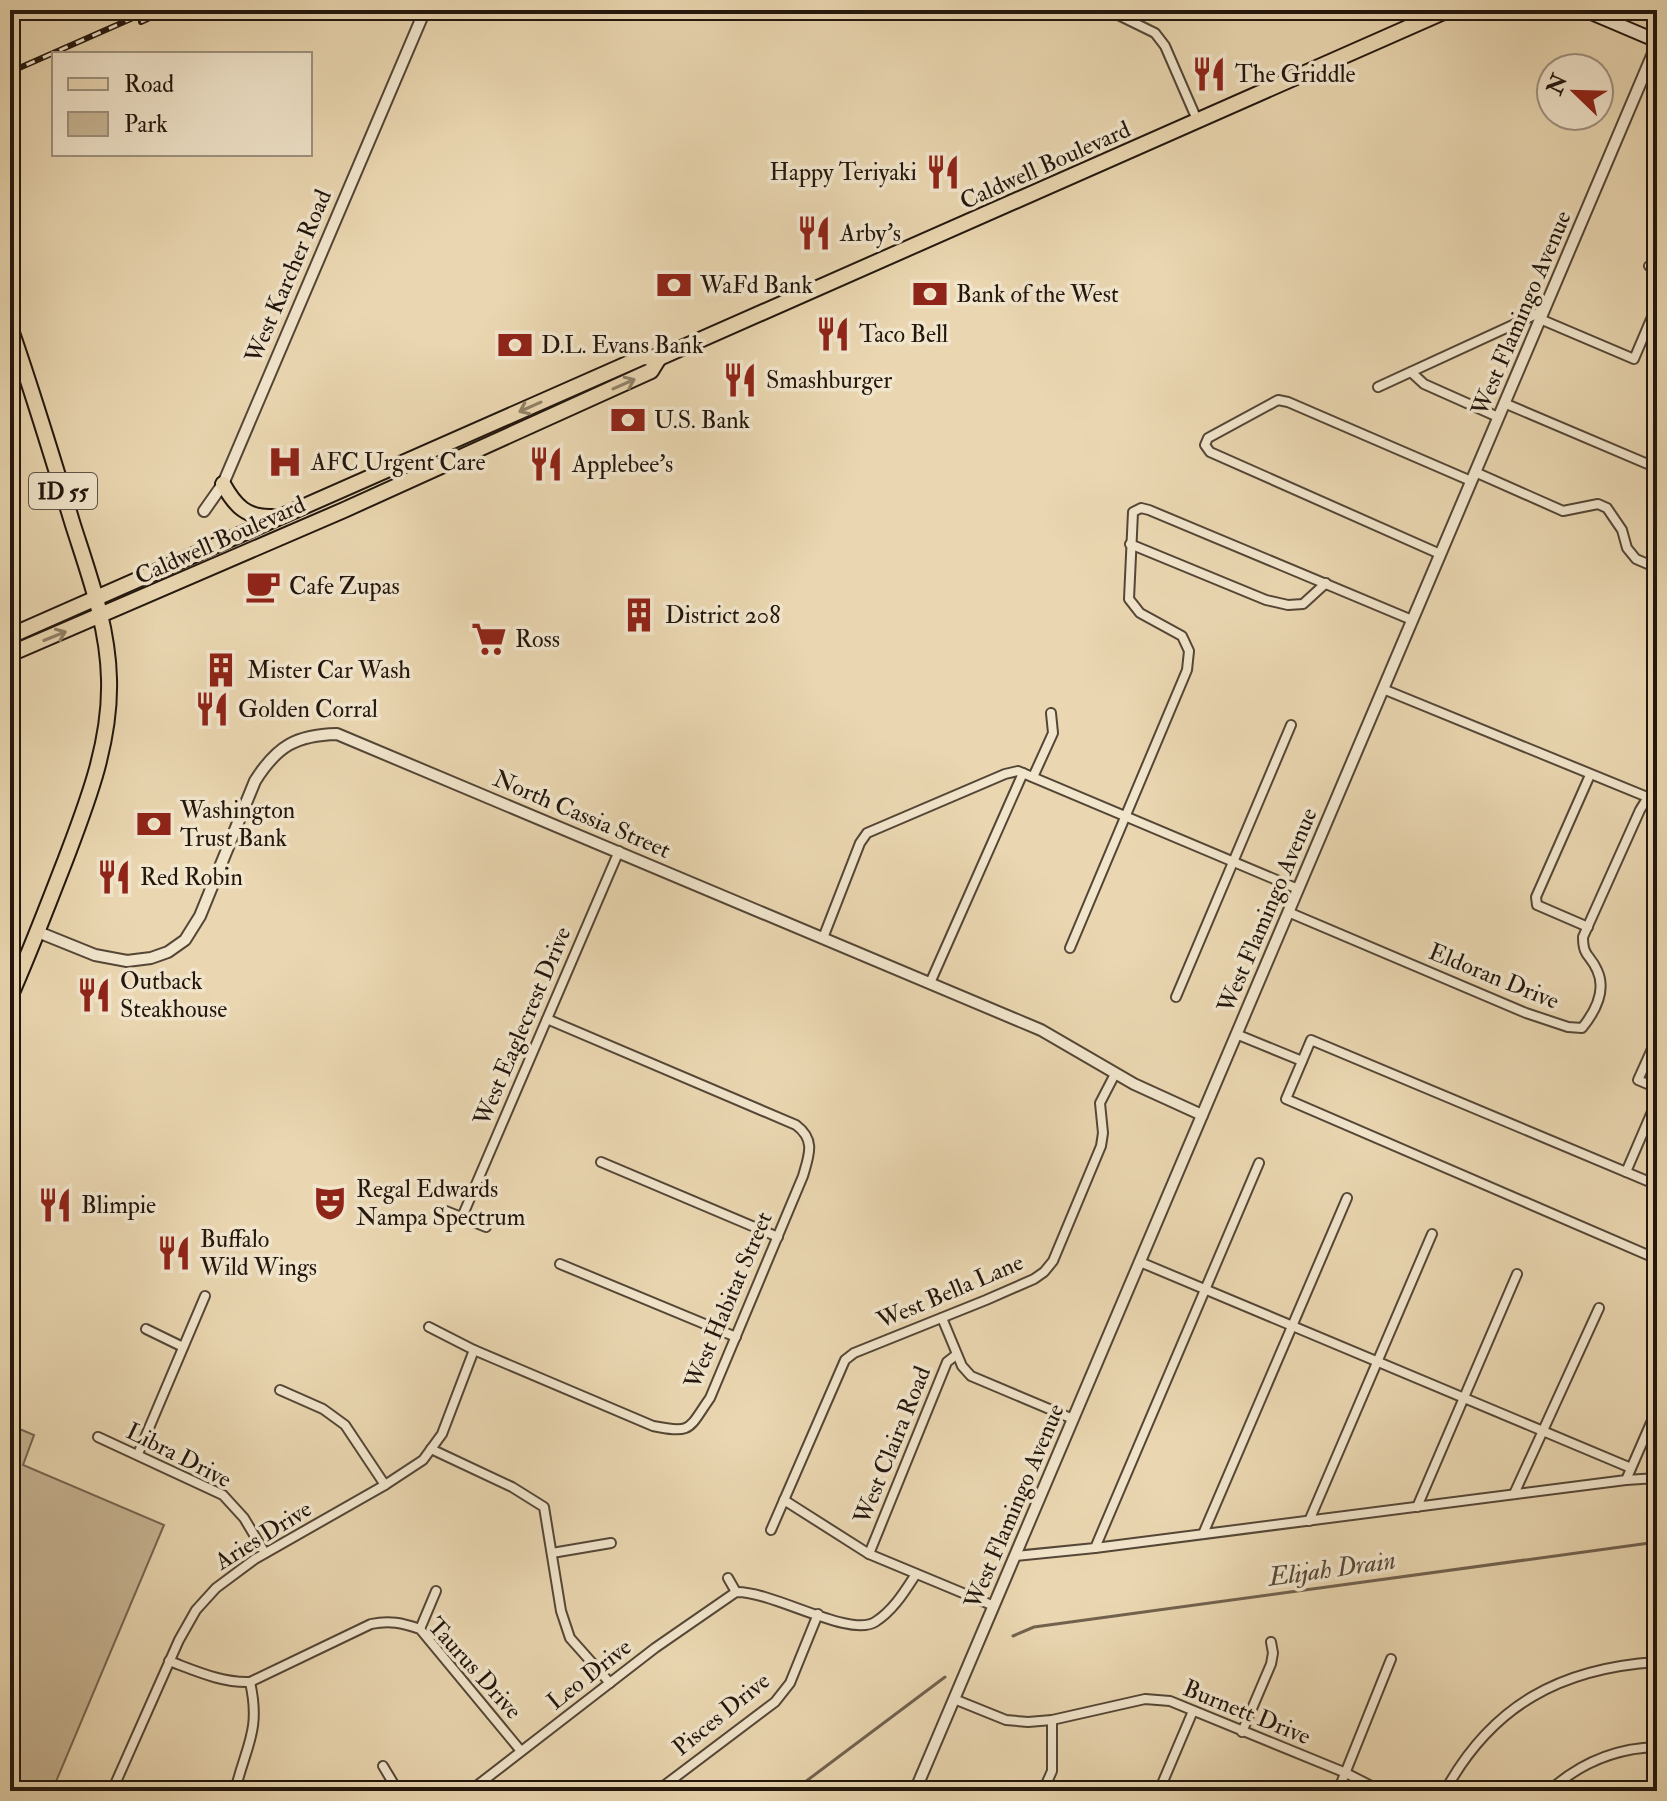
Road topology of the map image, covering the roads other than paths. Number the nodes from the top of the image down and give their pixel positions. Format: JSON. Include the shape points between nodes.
{"nodes":[{"id":1,"x":425,"y":10,"type":"edge"},
{"id":2,"x":1108,"y":10,"type":"edge"},
{"id":3,"x":1448,"y":10,"type":"edge"},
{"id":4,"x":1584,"y":10,"type":"edge"},
{"id":5,"x":1657,"y":42,"type":"edge"},
{"id":6,"x":1198,"y":122,"type":"junction"},
{"id":7,"x":1657,"y":305,"type":"edge"},
{"id":8,"x":1542,"y":315,"type":"junction"},
{"id":9,"x":10,"y":327,"type":"edge"},
{"id":10,"x":659,"y":358,"type":"junction"},
{"id":11,"x":1411,"y":372,"type":"junction"},
{"id":12,"x":1378,"y":387,"type":"dead end"},
{"id":13,"x":1504,"y":403,"type":"junction"},
{"id":14,"x":1498,"y":417,"type":"junction"},
{"id":15,"x":1657,"y":468,"type":"edge"},
{"id":16,"x":1473,"y":477,"type":"junction"},
{"id":17,"x":223,"y":484,"type":"junction"},
{"id":18,"x":204,"y":511,"type":"dead end"},
{"id":19,"x":281,"y":517,"type":"junction"},
{"id":20,"x":1130,"y":544,"type":"junction"},
{"id":21,"x":1440,"y":554,"type":"junction"},
{"id":22,"x":1657,"y":568,"type":"edge"},
{"id":23,"x":1326,"y":583,"type":"junction"},
{"id":24,"x":96,"y":598,"type":"junction"},
{"id":25,"x":100,"y":617,"type":"junction"},
{"id":26,"x":1412,"y":620,"type":"junction"},
{"id":27,"x":10,"y":636,"type":"edge"},
{"id":28,"x":10,"y":654,"type":"edge"},
{"id":29,"x":1383,"y":689,"type":"junction"},
{"id":30,"x":1051,"y":713,"type":"dead end"},
{"id":31,"x":1291,"y":725,"type":"dead end"},
{"id":32,"x":1023,"y":773,"type":"junction"},
{"id":33,"x":1590,"y":775,"type":"junction"},
{"id":34,"x":1033,"y":777,"type":"junction"},
{"id":35,"x":1653,"y":799,"type":"edge"},
{"id":36,"x":1125,"y":817,"type":"junction"},
{"id":37,"x":619,"y":851,"type":"junction"},
{"id":38,"x":1233,"y":862,"type":"junction"},
{"id":39,"x":1298,"y":889,"type":"junction"},
{"id":40,"x":1288,"y":912,"type":"junction"},
{"id":41,"x":1588,"y":927,"type":"junction"},
{"id":42,"x":38,"y":932,"type":"junction"},
{"id":43,"x":823,"y":938,"type":"junction"},
{"id":44,"x":1070,"y":948,"type":"dead end"},
{"id":45,"x":930,"y":983,"type":"junction"},
{"id":46,"x":10,"y":997,"type":"edge"},
{"id":47,"x":1176,"y":997,"type":"dead end"},
{"id":48,"x":547,"y":1019,"type":"junction"},
{"id":49,"x":1236,"y":1034,"type":"junction"},
{"id":50,"x":1657,"y":1038,"type":"edge"},
{"id":51,"x":1302,"y":1061,"type":"junction"},
{"id":52,"x":1115,"y":1074,"type":"junction"},
{"id":53,"x":1657,"y":1088,"type":"edge"},
{"id":54,"x":1657,"y":1100,"type":"edge"},
{"id":55,"x":1202,"y":1115,"type":"junction"},
{"id":56,"x":601,"y":1162,"type":"dead end"},
{"id":57,"x":1259,"y":1163,"type":"dead end"},
{"id":58,"x":1626,"y":1172,"type":"junction"},
{"id":59,"x":1657,"y":1185,"type":"edge"},
{"id":60,"x":1347,"y":1198,"type":"dead end"},
{"id":61,"x":446,"y":1211,"type":"dead end"},
{"id":62,"x":462,"y":1217,"type":"junction"},
{"id":63,"x":486,"y":1227,"type":"dead end"},
{"id":64,"x":1432,"y":1234,"type":"dead end"},
{"id":65,"x":778,"y":1237,"type":"junction"},
{"id":66,"x":1657,"y":1259,"type":"edge"},
{"id":67,"x":1140,"y":1262,"type":"junction"},
{"id":68,"x":560,"y":1264,"type":"dead end"},
{"id":69,"x":1517,"y":1274,"type":"dead end"},
{"id":70,"x":1205,"y":1289,"type":"junction"},
{"id":71,"x":205,"y":1296,"type":"dead end"},
{"id":72,"x":1599,"y":1308,"type":"dead end"},
{"id":73,"x":942,"y":1318,"type":"junction"},
{"id":74,"x":1292,"y":1325,"type":"junction"},
{"id":75,"x":429,"y":1327,"type":"dead end"},
{"id":76,"x":146,"y":1329,"type":"dead end"},
{"id":77,"x":736,"y":1337,"type":"junction"},
{"id":78,"x":183,"y":1347,"type":"junction"},
{"id":79,"x":474,"y":1350,"type":"junction"},
{"id":80,"x":956,"y":1355,"type":"junction"},
{"id":81,"x":1379,"y":1361,"type":"junction"},
{"id":82,"x":280,"y":1390,"type":"dead end"},
{"id":83,"x":1465,"y":1398,"type":"junction"},
{"id":84,"x":1657,"y":1409,"type":"edge"},
{"id":85,"x":1073,"y":1419,"type":"junction"},
{"id":86,"x":1542,"y":1430,"type":"junction"},
{"id":87,"x":98,"y":1437,"type":"dead end"},
{"id":88,"x":431,"y":1449,"type":"junction"},
{"id":89,"x":138,"y":1454,"type":"junction"},
{"id":90,"x":1631,"y":1468,"type":"junction"},
{"id":91,"x":1657,"y":1478,"type":"edge"},
{"id":92,"x":1626,"y":1480,"type":"junction"},
{"id":93,"x":385,"y":1485,"type":"junction"},
{"id":94,"x":1514,"y":1494,"type":"junction"},
{"id":95,"x":784,"y":1500,"type":"junction"},
{"id":96,"x":1417,"y":1507,"type":"junction"},
{"id":97,"x":1309,"y":1521,"type":"junction"},
{"id":98,"x":771,"y":1530,"type":"dead end"},
{"id":99,"x":1203,"y":1534,"type":"junction"},
{"id":100,"x":611,"y":1543,"type":"dead end"},
{"id":101,"x":1095,"y":1548,"type":"junction"},
{"id":102,"x":265,"y":1553,"type":"junction"},
{"id":103,"x":552,"y":1553,"type":"junction"},
{"id":104,"x":869,"y":1554,"type":"junction"},
{"id":105,"x":1015,"y":1556,"type":"junction"},
{"id":106,"x":916,"y":1574,"type":"junction"},
{"id":107,"x":728,"y":1578,"type":"dead end"},
{"id":108,"x":436,"y":1591,"type":"dead end"},
{"id":109,"x":736,"y":1592,"type":"junction"},
{"id":110,"x":994,"y":1606,"type":"junction"},
{"id":111,"x":818,"y":1614,"type":"junction"},
{"id":112,"x":420,"y":1629,"type":"junction"},
{"id":113,"x":1271,"y":1642,"type":"dead end"},
{"id":114,"x":1391,"y":1659,"type":"dead end"},
{"id":115,"x":169,"y":1661,"type":"junction"},
{"id":116,"x":1657,"y":1662,"type":"edge"},
{"id":117,"x":250,"y":1682,"type":"junction"},
{"id":118,"x":610,"y":1683,"type":"junction"},
{"id":119,"x":954,"y":1699,"type":"junction"},
{"id":120,"x":1193,"y":1711,"type":"junction"},
{"id":121,"x":1052,"y":1720,"type":"junction"},
{"id":122,"x":1242,"y":1732,"type":"junction"},
{"id":123,"x":1657,"y":1747,"type":"edge"},
{"id":124,"x":521,"y":1751,"type":"junction"},
{"id":125,"x":383,"y":1766,"type":"dead end"},
{"id":126,"x":1346,"y":1773,"type":"junction"},
{"id":127,"x":472,"y":1790,"type":"edge"},
{"id":128,"x":112,"y":1791,"type":"edge"},
{"id":129,"x":235,"y":1791,"type":"edge"},
{"id":130,"x":398,"y":1791,"type":"edge"},
{"id":131,"x":657,"y":1791,"type":"edge"},
{"id":132,"x":915,"y":1791,"type":"edge"},
{"id":133,"x":1043,"y":1791,"type":"edge"},
{"id":134,"x":1159,"y":1791,"type":"edge"},
{"id":135,"x":1338,"y":1791,"type":"edge"},
{"id":136,"x":1381,"y":1791,"type":"edge"},
{"id":137,"x":1445,"y":1791,"type":"edge"},
{"id":138,"x":1549,"y":1791,"type":"edge"}],
"edges":[{"from":1,"to":17,"type":"street","name":"West Karcher Road"},
{"from":2,"to":6,"type":"street","via":[[1155,33]]},
{"from":3,"to":6,"type":"main road","name":"Caldwell Boulevard"},
{"from":4,"to":5,"type":"main road"},
{"from":5,"to":8,"type":"street","name":"West Flamingo Avenue"},
{"from":6,"to":10,"type":"main road","name":"Caldwell Boulevard"},
{"from":7,"to":8,"type":"street","via":[[1634,359]]},
{"from":8,"to":11,"type":"street"},
{"from":8,"to":13,"type":"street","name":"West Flamingo Avenue"},
{"from":9,"to":24,"type":"main road","number":"ID 55"},
{"from":10,"to":19,"type":"main road","name":"Caldwell Boulevard","one_way":true,"via":[[643,357]]},
{"from":25,"to":10,"type":"main road","name":"Caldwell Boulevard","one_way":true,"via":[[651,371]]},
{"from":11,"to":12,"type":"street"},
{"from":11,"to":14,"type":"street","via":[[1424,384]]},
{"from":13,"to":14,"type":"street","name":"West Flamingo Avenue"},
{"from":13,"to":15,"type":"street"},
{"from":14,"to":16,"type":"street","name":"West Flamingo Avenue"},
{"from":16,"to":21,"type":"street","name":"West Flamingo Avenue"},
{"from":16,"to":21,"type":"street","via":[[1278,400],[1208,438],[1205,445],[1210,452]]},
{"from":16,"to":22,"type":"street","via":[[1563,511],[1598,504],[1607,508],[1636,559]]},
{"from":17,"to":18,"type":"street","name":"West Karcher Road"},
{"from":17,"to":19,"type":"main road","via":[[240,509],[255,518]]},
{"from":19,"to":24,"type":"main road","name":"Caldwell Boulevard"},
{"from":20,"to":23,"type":"street","via":[[1288,605],[1303,604]]},
{"from":20,"to":23,"type":"street","via":[[1133,512],[1141,508]]},
{"from":20,"to":36,"type":"street","via":[[1129,599],[1140,613],[1182,636],[1189,651],[1187,670]]},
{"from":21,"to":26,"type":"street","name":"West Flamingo Avenue"},
{"from":23,"to":26,"type":"street"},
{"from":24,"to":25,"type":"main road","number":"ID 55"},
{"from":24,"to":27,"type":"main road","name":"Caldwell Boulevard"},
{"from":28,"to":25,"type":"main road","name":"Caldwell Boulevard","one_way":true},
{"from":25,"to":42,"type":"main road","number":"ID 55","via":[[109,680],[104,735],[89,797]]},
{"from":26,"to":29,"type":"street","name":"West Flamingo Avenue"},
{"from":29,"to":33,"type":"street"},
{"from":29,"to":39,"type":"street","name":"West Flamingo Avenue"},
{"from":30,"to":34,"type":"street","via":[[1053,733]]},
{"from":31,"to":38,"type":"street"},
{"from":32,"to":34,"type":"street"},
{"from":32,"to":43,"type":"street","via":[[1005,774],[867,833]]},
{"from":32,"to":45,"type":"street"},
{"from":33,"to":35,"type":"street"},
{"from":33,"to":41,"type":"street","via":[[1536,897],[1537,905]]},
{"from":34,"to":36,"type":"street"},
{"from":35,"to":41,"type":"street"},
{"from":36,"to":38,"type":"street"},
{"from":36,"to":44,"type":"street"},
{"from":37,"to":42,"type":"street","name":"North Cassia Street","via":[[355,739],[321,734],[290,743],[264,767],[200,916],[185,940],[168,952],[127,961],[95,955]]},
{"from":37,"to":43,"type":"street","name":"North Cassia Street"},
{"from":37,"to":48,"type":"street","name":"West Eaglecrest Drive"},
{"from":38,"to":39,"type":"street"},
{"from":38,"to":47,"type":"street"},
{"from":39,"to":40,"type":"street","name":"West Flamingo Avenue"},
{"from":40,"to":41,"type":"street","name":"Eldoran Drive","via":[[1526,1013],[1582,1028],[1601,989],[1599,972],[1583,952]]},
{"from":40,"to":49,"type":"street","name":"West Flamingo Avenue"},
{"from":42,"to":46,"type":"main road","number":"ID 55"},
{"from":43,"to":45,"type":"street","name":"North Cassia Street"},
{"from":45,"to":52,"type":"street","name":"North Cassia Street","via":[[1050,1035]]},
{"from":48,"to":62,"type":"street","name":"West Eaglecrest Drive"},
{"from":48,"to":65,"type":"street","name":"West Habitat Street","via":[[806,1133],[810,1143],[803,1176]]},
{"from":49,"to":51,"type":"street"},
{"from":49,"to":55,"type":"street","name":"West Flamingo Avenue"},
{"from":50,"to":53,"type":"street","via":[[1638,1080]]},
{"from":51,"to":58,"type":"street","via":[[1311,1040]]},
{"from":51,"to":66,"type":"street","via":[[1286,1099]]},
{"from":52,"to":55,"type":"street","name":"North Cassia Street"},
{"from":52,"to":73,"type":"street","name":"West Bella Lane","via":[[1100,1103],[1101,1146],[1053,1261],[1034,1279]]},
{"from":54,"to":58,"type":"street"},
{"from":55,"to":67,"type":"street","name":"West Flamingo Avenue"},
{"from":56,"to":65,"type":"street"},
{"from":57,"to":70,"type":"street"},
{"from":58,"to":59,"type":"street"},
{"from":60,"to":74,"type":"street"},
{"from":61,"to":62,"type":"street"},
{"from":62,"to":63,"type":"street"},
{"from":64,"to":81,"type":"street"},
{"from":65,"to":77,"type":"street","name":"West Habitat Street"},
{"from":67,"to":70,"type":"street"},
{"from":67,"to":85,"type":"street","name":"West Flamingo Avenue"},
{"from":68,"to":77,"type":"street"},
{"from":69,"to":83,"type":"street"},
{"from":70,"to":74,"type":"street"},
{"from":70,"to":101,"type":"street"},
{"from":71,"to":78,"type":"street"},
{"from":72,"to":86,"type":"street"},
{"from":73,"to":80,"type":"street"},
{"from":73,"to":95,"type":"street","name":"West Bella Lane","via":[[845,1360]]},
{"from":74,"to":81,"type":"street"},
{"from":74,"to":99,"type":"street"},
{"from":75,"to":79,"type":"street"},
{"from":76,"to":78,"type":"street"},
{"from":77,"to":79,"type":"street","name":"West Habitat Street","via":[[710,1398],[680,1432],[653,1426]]},
{"from":78,"to":89,"type":"street"},
{"from":79,"to":88,"type":"street","name":"Aries Drive","via":[[442,1434]]},
{"from":80,"to":85,"type":"street","via":[[971,1376]]},
{"from":80,"to":104,"type":"street","name":"West Claira Road","via":[[947,1362]]},
{"from":81,"to":83,"type":"street"},
{"from":81,"to":97,"type":"street"},
{"from":82,"to":93,"type":"street","via":[[345,1425]]},
{"from":83,"to":86,"type":"street"},
{"from":83,"to":96,"type":"street"},
{"from":84,"to":90,"type":"street"},
{"from":85,"to":105,"type":"street","name":"West Flamingo Avenue"},
{"from":86,"to":90,"type":"street"},
{"from":86,"to":94,"type":"street"},
{"from":87,"to":89,"type":"street","name":"Libra Drive"},
{"from":88,"to":93,"type":"street","name":"Aries Drive"},
{"from":88,"to":103,"type":"street","via":[[544,1507]]},
{"from":89,"to":102,"type":"street","name":"Libra Drive","via":[[223,1495]]},
{"from":90,"to":92,"type":"street"},
{"from":91,"to":92,"type":"street"},
{"from":92,"to":94,"type":"street"},
{"from":93,"to":102,"type":"street","name":"Aries Drive"},
{"from":94,"to":96,"type":"street"},
{"from":95,"to":98,"type":"street","name":"West Bella Lane"},
{"from":95,"to":104,"type":"street"},
{"from":96,"to":97,"type":"street"},
{"from":97,"to":99,"type":"street"},
{"from":99,"to":101,"type":"street"},
{"from":100,"to":103,"type":"street"},
{"from":101,"to":105,"type":"street"},
{"from":102,"to":115,"type":"street","name":"Aries Drive","via":[[216,1588],[196,1610]]},
{"from":103,"to":118,"type":"street","via":[[570,1638]]},
{"from":104,"to":106,"type":"street"},
{"from":105,"to":110,"type":"street","name":"West Flamingo Avenue"},
{"from":106,"to":110,"type":"street"},
{"from":106,"to":111,"type":"street","via":[[903,1594],[862,1627]]},
{"from":107,"to":109,"type":"street"},
{"from":108,"to":112,"type":"street"},
{"from":109,"to":111,"type":"street"},
{"from":109,"to":118,"type":"street","name":"Leo Drive"},
{"from":110,"to":119,"type":"street","name":"West Flamingo Avenue"},
{"from":111,"to":131,"type":"street","name":"Pisces Drive","via":[[790,1683],[775,1702]]},
{"from":112,"to":117,"type":"street","name":"Taurus Drive","via":[[389,1621],[371,1624]]},
{"from":112,"to":124,"type":"street","name":"Taurus Drive"},
{"from":113,"to":122,"type":"street","via":[[1271,1664]]},
{"from":114,"to":126,"type":"street"},
{"from":115,"to":117,"type":"street","via":[[225,1680]]},
{"from":115,"to":128,"type":"street","name":"Aries Drive"},
{"from":116,"to":137,"type":"street","via":[[1586,1673],[1533,1696],[1483,1735]]},
{"from":117,"to":129,"type":"street","via":[[256,1723]]},
{"from":118,"to":124,"type":"street","name":"Leo Drive"},
{"from":119,"to":121,"type":"street","name":"Burnett Drive","via":[[1006,1720]]},
{"from":119,"to":132,"type":"street","name":"West Flamingo Avenue"},
{"from":120,"to":121,"type":"street","name":"Burnett Drive","via":[[1170,1701],[1145,1699]]},
{"from":120,"to":122,"type":"street","name":"Burnett Drive"},
{"from":120,"to":134,"type":"street"},
{"from":121,"to":133,"type":"street","via":[[1052,1771]]},
{"from":122,"to":126,"type":"street","name":"Burnett Drive"},
{"from":123,"to":138,"type":"street","via":[[1613,1753]]},
{"from":124,"to":127,"type":"street","name":"Leo Drive"},
{"from":125,"to":130,"type":"street"},
{"from":126,"to":135,"type":"street"},
{"from":126,"to":136,"type":"street","name":"Burnett Drive"}]}
